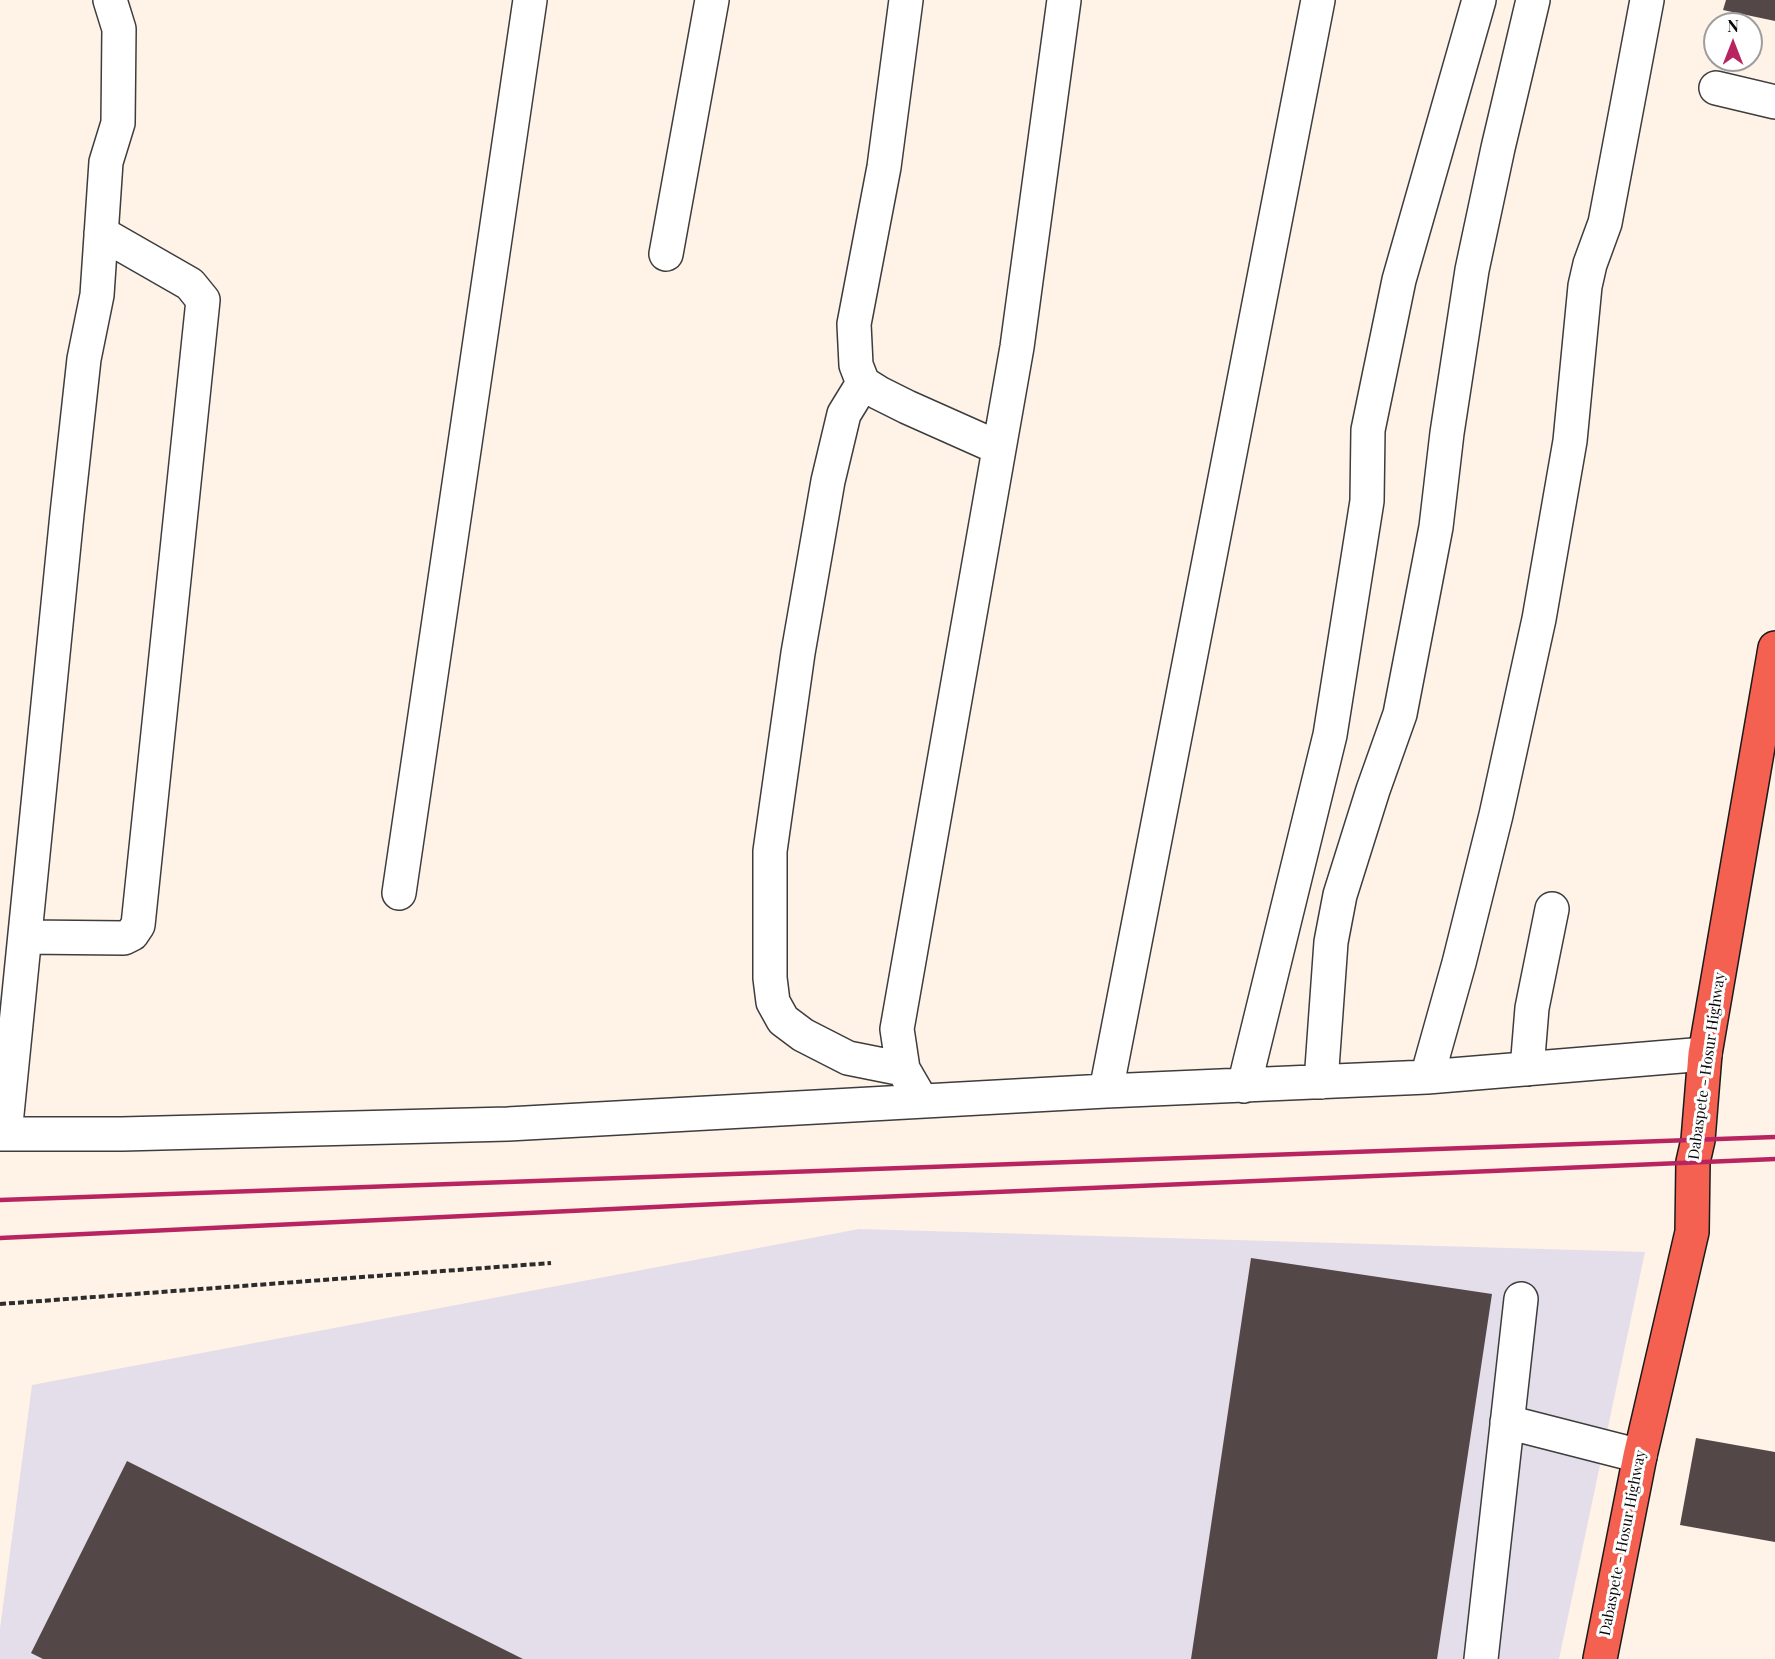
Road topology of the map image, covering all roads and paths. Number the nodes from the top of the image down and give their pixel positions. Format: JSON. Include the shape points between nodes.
{"nodes":[{"id":1,"x":110,"y":0,"type":"edge"},
{"id":2,"x":530,"y":0,"type":"edge"},
{"id":3,"x":712,"y":0,"type":"edge"},
{"id":4,"x":906,"y":0,"type":"edge"},
{"id":5,"x":1064,"y":0,"type":"edge"},
{"id":6,"x":1318,"y":0,"type":"edge"},
{"id":7,"x":1479,"y":0,"type":"edge"},
{"id":8,"x":1533,"y":0,"type":"edge"},
{"id":9,"x":1647,"y":0,"type":"edge"},
{"id":10,"x":1716,"y":88,"type":"dead end"},
{"id":11,"x":1775,"y":102,"type":"edge"},
{"id":12,"x":100,"y":233,"type":"junction"},
{"id":13,"x":666,"y":254,"type":"dead end"},
{"id":14,"x":863,"y":383,"type":"junction"},
{"id":15,"x":999,"y":448,"type":"junction"},
{"id":16,"x":1775,"y":648,"type":"edge"},
{"id":17,"x":399,"y":892,"type":"dead end"},
{"id":18,"x":1552,"y":909,"type":"dead end"},
{"id":19,"x":25,"y":937,"type":"junction"},
{"id":20,"x":1705,"y":1054,"type":"junction"},
{"id":21,"x":903,"y":1069,"type":"junction"},
{"id":22,"x":1527,"y":1069,"type":"junction"},
{"id":23,"x":1427,"y":1077,"type":"junction"},
{"id":24,"x":1321,"y":1082,"type":"junction"},
{"id":25,"x":1244,"y":1086,"type":"junction"},
{"id":26,"x":1106,"y":1090,"type":"junction"},
{"id":27,"x":921,"y":1100,"type":"junction"},
{"id":28,"x":3,"y":1134,"type":"edge"},
{"id":29,"x":551,"y":1263,"type":"dead end"},
{"id":30,"x":1521,"y":1299,"type":"dead end"},
{"id":31,"x":0,"y":1304,"type":"edge"},
{"id":32,"x":1507,"y":1422,"type":"junction"},
{"id":33,"x":1640,"y":1456,"type":"junction"},
{"id":34,"x":1481,"y":1659,"type":"edge"},
{"id":35,"x":1600,"y":1659,"type":"edge"}],
"edges":[{"from":1,"to":12,"type":"street","via":[[119,29],[118,123],[106,162]]},
{"from":2,"to":17,"type":"street"},
{"from":3,"to":13,"type":"street"},
{"from":4,"to":14,"type":"street","via":[[884,167],[854,324],[856,365]]},
{"from":5,"to":15,"type":"street","via":[[1017,347]]},
{"from":6,"to":26,"type":"street"},
{"from":7,"to":25,"type":"street","via":[[1399,280],[1368,430],[1367,501],[1330,735]]},
{"from":8,"to":24,"type":"street","via":[[1472,270],[1436,527],[1400,714],[1336,914]]},
{"from":9,"to":23,"type":"street","via":[[1605,223],[1585,286],[1570,441],[1539,619],[1496,815]]},
{"from":10,"to":11,"type":"street"},
{"from":12,"to":19,"type":"street","via":[[97,295],[84,359]]},
{"from":12,"to":19,"type":"street","via":[[190,284],[203,300],[140,914],[138,926],[124,938]]},
{"from":14,"to":15,"type":"street"},
{"from":14,"to":21,"type":"street","via":[[844,414],[828,481],[798,653],[770,851],[770,978],[774,1002],[783,1020],[803,1035],[848,1058]]},
{"from":15,"to":21,"type":"street","via":[[897,1029]]},
{"from":16,"to":20,"type":"highway","name":"Dabaspete - Hosur Highway"},
{"from":18,"to":22,"type":"street","via":[[1532,1008]]},
{"from":19,"to":28,"type":"street"},
{"from":20,"to":22,"type":"street"},
{"from":20,"to":33,"type":"highway","name":"Dabaspete - Hosur Highway","via":[[1693,1162],[1692,1232]]},
{"from":21,"to":27,"type":"street"},
{"from":22,"to":23,"type":"street"},
{"from":23,"to":24,"type":"street"},
{"from":24,"to":25,"type":"street"},
{"from":25,"to":26,"type":"street"},
{"from":26,"to":27,"type":"street"},
{"from":27,"to":28,"type":"street","via":[[508,1124]]},
{"from":29,"to":31,"type":"path"},
{"from":30,"to":32,"type":"street"},
{"from":32,"to":33,"type":"street"},
{"from":32,"to":34,"type":"street"},
{"from":33,"to":35,"type":"highway","name":"Dabaspete - Hosur Highway"}]}
